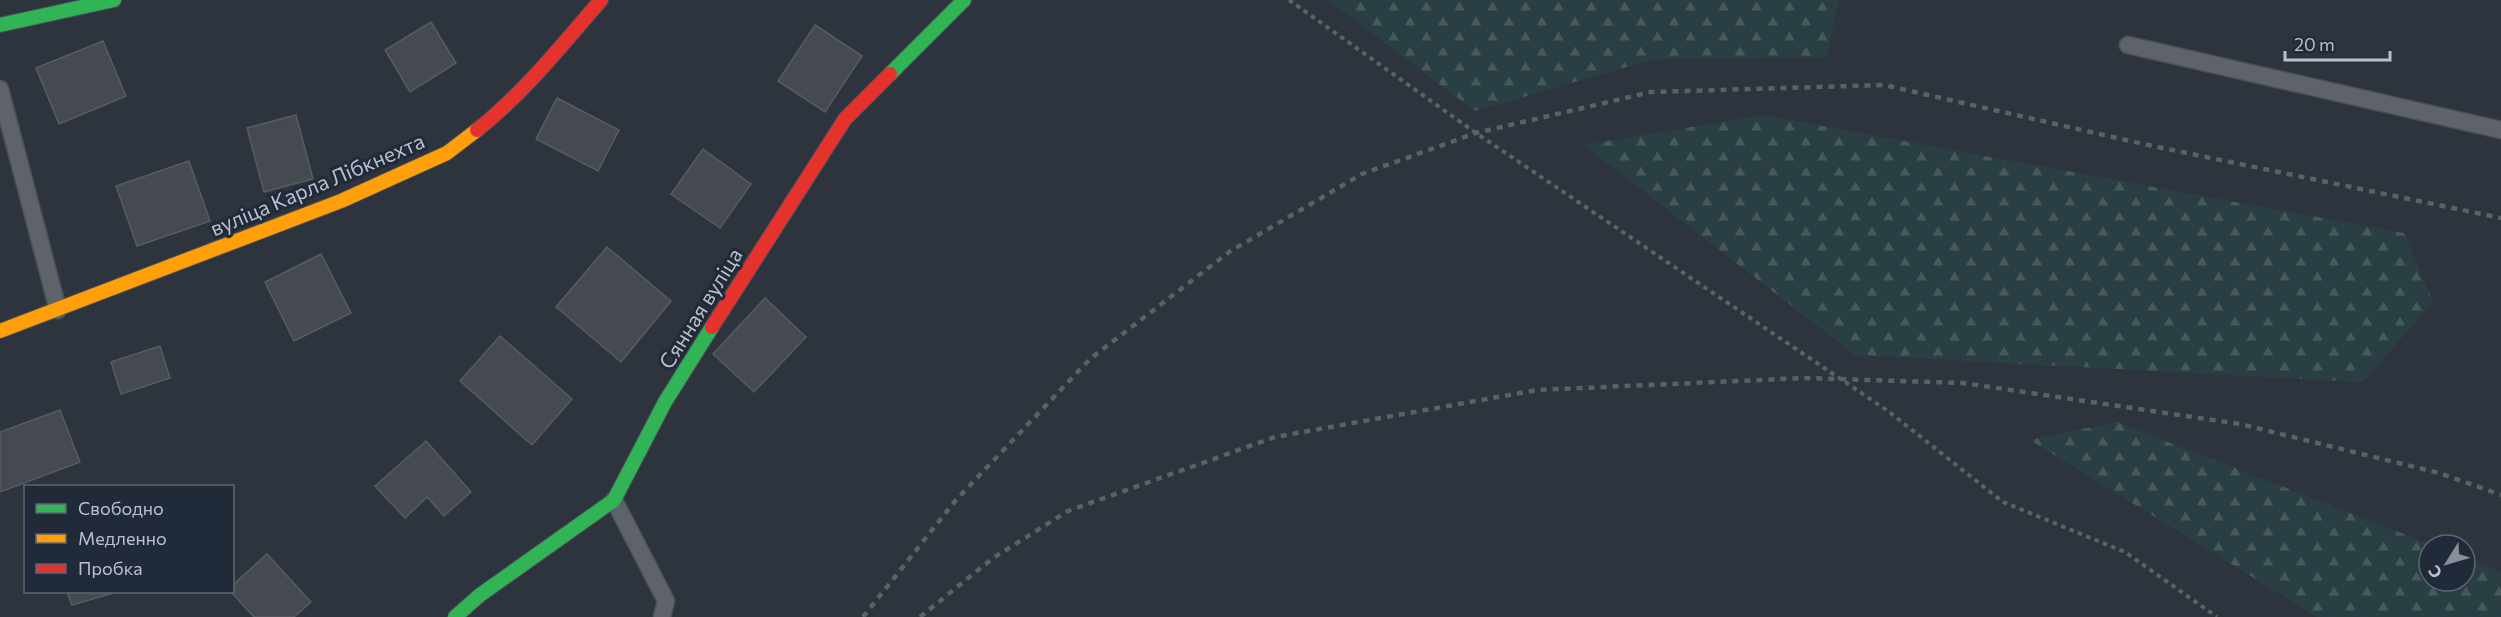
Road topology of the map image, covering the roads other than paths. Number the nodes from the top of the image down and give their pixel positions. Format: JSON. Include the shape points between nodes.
{"nodes":[{"id":1,"x":114,"y":0,"type":"edge"},
{"id":2,"x":600,"y":0,"type":"edge"},
{"id":3,"x":963,"y":0,"type":"edge"},
{"id":4,"x":0,"y":25,"type":"edge"},
{"id":5,"x":2128,"y":45,"type":"dead end"},
{"id":6,"x":0,"y":88,"type":"edge"},
{"id":7,"x":2501,"y":130,"type":"edge"},
{"id":8,"x":58,"y":310,"type":"junction"},
{"id":9,"x":0,"y":331,"type":"edge"},
{"id":10,"x":614,"y":500,"type":"junction"},
{"id":11,"x":455,"y":617,"type":"edge"},
{"id":12,"x":662,"y":617,"type":"edge"}],
"edges":[{"from":1,"to":4,"type":"street"},
{"from":2,"to":8,"type":"street","name":"вуліца Карла Лібкнехта","via":[[530,82],[447,153],[341,201]]},
{"from":3,"to":10,"type":"street","name":"Сянная вуліца","via":[[845,119],[665,402]]},
{"from":5,"to":7,"type":"lane"},
{"from":6,"to":8,"type":"lane"},
{"from":8,"to":9,"type":"street","name":"вуліца Карла Лібкнехта"},
{"from":10,"to":11,"type":"street","name":"Сянная вуліца"},
{"from":10,"to":12,"type":"lane","via":[[666,601]]}]}
